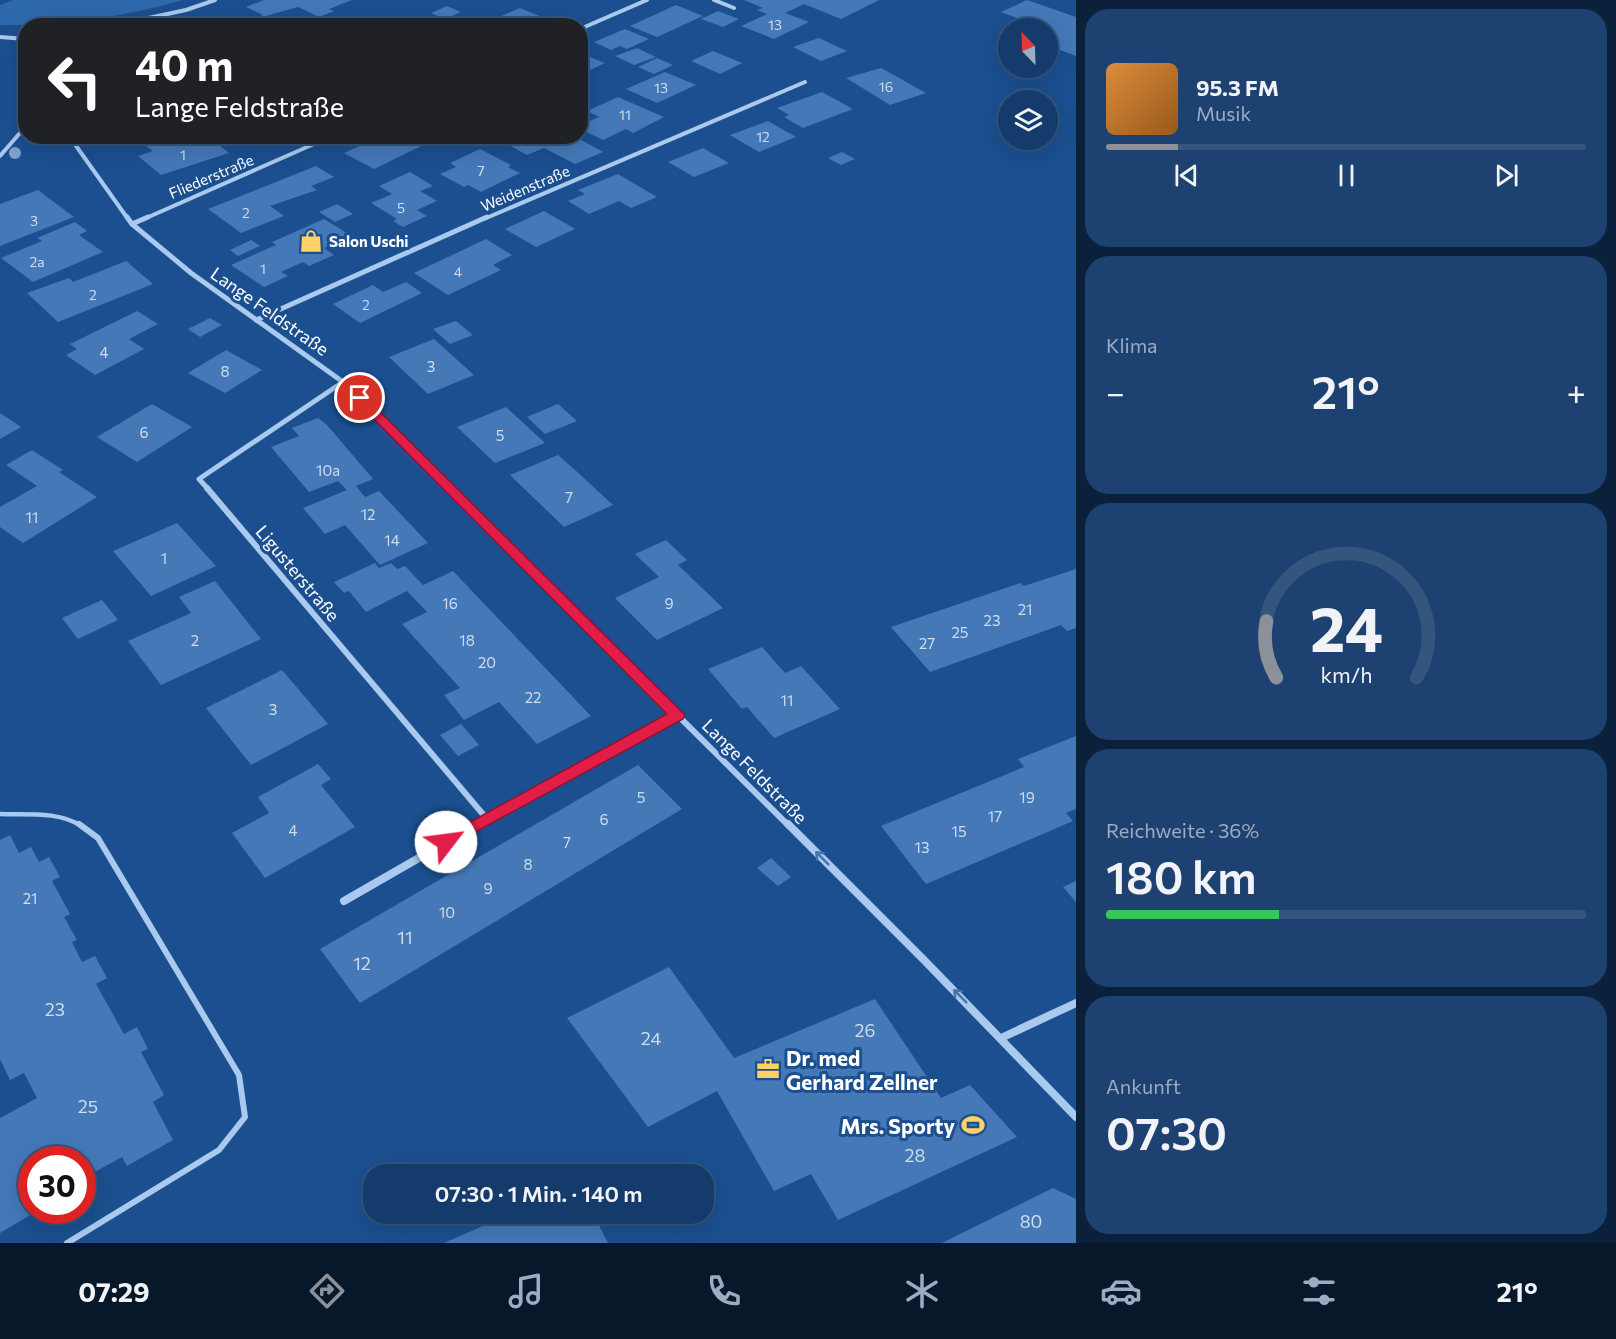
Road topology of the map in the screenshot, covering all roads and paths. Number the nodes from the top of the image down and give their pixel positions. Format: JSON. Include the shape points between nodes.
{"nodes":[{"id":1,"x":214,"y":0,"type":"edge"},
{"id":2,"x":647,"y":0,"type":"edge"},
{"id":3,"x":714,"y":0,"type":"edge"},
{"id":4,"x":734,"y":8,"type":"dead end"},
{"id":5,"x":148,"y":18,"type":"edge"},
{"id":6,"x":588,"y":26,"type":"edge"},
{"id":7,"x":0,"y":37,"type":"edge"},
{"id":8,"x":18,"y":38,"type":"edge"},
{"id":9,"x":805,"y":82,"type":"dead end"},
{"id":10,"x":18,"y":135,"type":"edge"},
{"id":11,"x":75,"y":144,"type":"edge"},
{"id":12,"x":314,"y":144,"type":"edge"},
{"id":13,"x":0,"y":156,"type":"edge"},
{"id":14,"x":132,"y":224,"type":"junction"},
{"id":15,"x":256,"y":320,"type":"junction"},
{"id":16,"x":343,"y":382,"type":"junction"},
{"id":17,"x":678,"y":715,"type":"junction"},
{"id":18,"x":0,"y":814,"type":"edge"},
{"id":19,"x":487,"y":819,"type":"junction"},
{"id":20,"x":344,"y":901,"type":"dead end"},
{"id":21,"x":1076,"y":1003,"type":"edge"},
{"id":22,"x":1001,"y":1038,"type":"junction"},
{"id":23,"x":1076,"y":1117,"type":"edge"},
{"id":24,"x":67,"y":1243,"type":"edge"}],
"edges":[{"from":1,"to":5,"type":"street"},
{"from":2,"to":6,"type":"street"},
{"from":3,"to":4,"type":"street"},
{"from":7,"to":8,"type":"street"},
{"from":9,"to":15,"type":"street","name":"Weidenstraße","via":[[546,191]]},
{"from":10,"to":13,"type":"street"},
{"from":11,"to":14,"type":"street","name":"Lange Feldstraße"},
{"from":12,"to":14,"type":"street","name":"Fliederstraße"},
{"from":14,"to":15,"type":"street","name":"Lange Feldstraße"},
{"from":15,"to":16,"type":"street","name":"Lange Feldstraße"},
{"from":16,"to":17,"type":"street","name":"Lange Feldstraße"},
{"from":16,"to":19,"type":"street","name":"Ligusterstraße","via":[[199,479]]},
{"from":17,"to":19,"type":"street"},
{"from":22,"to":17,"type":"street","name":"Lange Feldstraße","one_way":true},
{"from":18,"to":24,"type":"lane","via":[[74,821],[98,838],[238,1075],[244,1107],[245,1117],[219,1150]]},
{"from":19,"to":20,"type":"street"},
{"from":21,"to":22,"type":"street"},
{"from":22,"to":23,"type":"street","name":"Lange Feldstraße"}]}
